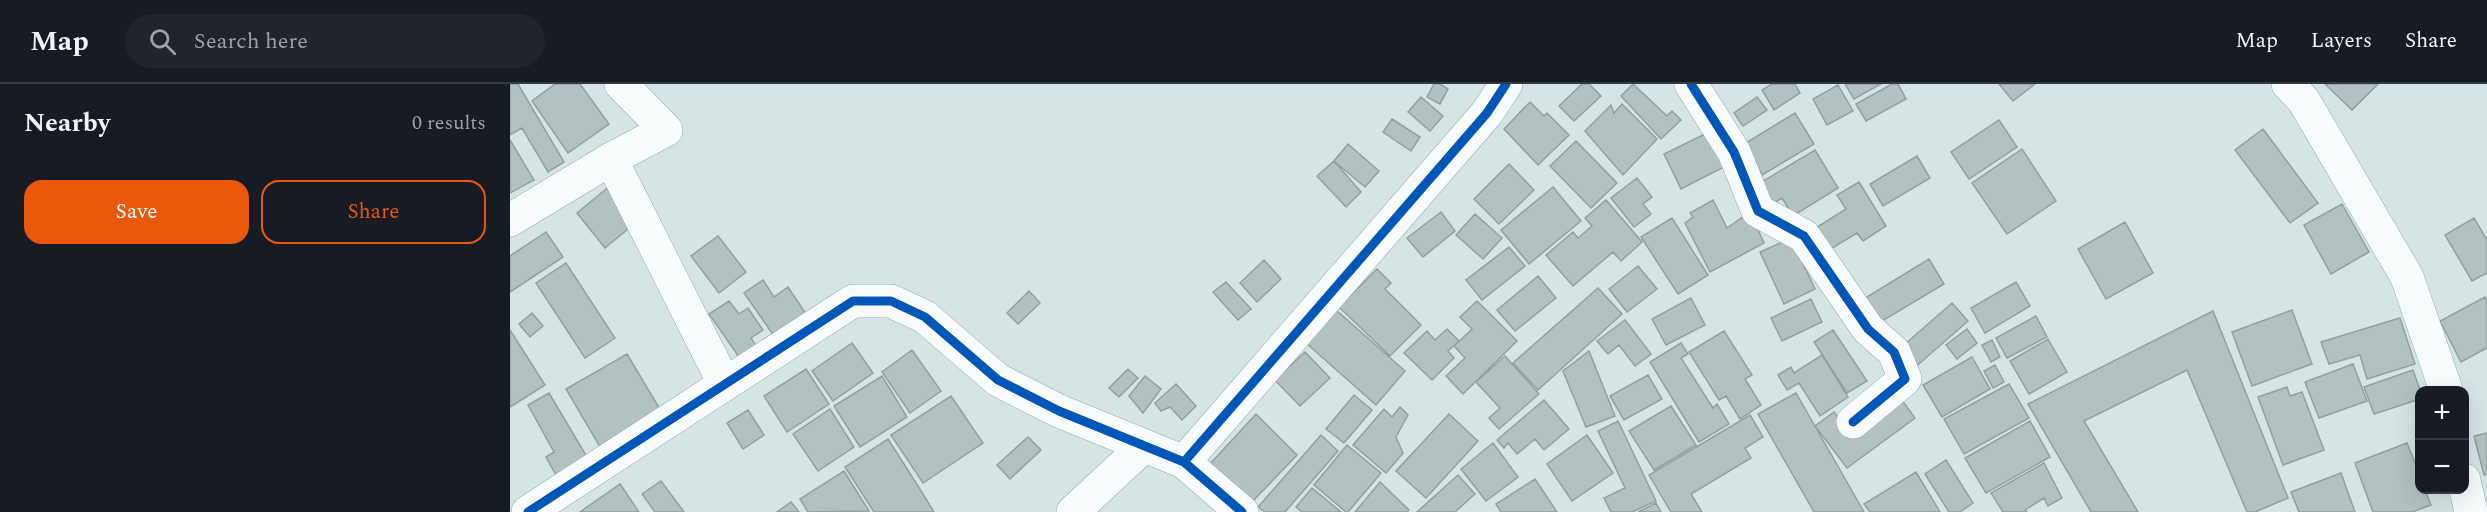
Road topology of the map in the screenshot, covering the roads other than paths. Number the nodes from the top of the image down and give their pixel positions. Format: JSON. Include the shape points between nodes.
{"nodes":[{"id":1,"x":621,"y":84,"type":"edge"},
{"id":2,"x":1506,"y":84,"type":"edge"},
{"id":3,"x":1691,"y":84,"type":"edge"},
{"id":4,"x":2288,"y":84,"type":"edge"},
{"id":5,"x":611,"y":159,"type":"junction"},
{"id":6,"x":510,"y":220,"type":"edge"},
{"id":7,"x":724,"y":383,"type":"junction"},
{"id":8,"x":2445,"y":386,"type":"edge"},
{"id":9,"x":1853,"y":422,"type":"dead end"},
{"id":10,"x":1144,"y":446,"type":"junction"},
{"id":11,"x":1184,"y":462,"type":"junction"},
{"id":12,"x":2467,"y":494,"type":"edge"},
{"id":13,"x":546,"y":507,"type":"edge"},
{"id":14,"x":1073,"y":512,"type":"edge"},
{"id":15,"x":1242,"y":512,"type":"edge"},
{"id":16,"x":2470,"y":512,"type":"edge"}],
"edges":[{"from":1,"to":5,"type":"street","via":[[666,130]]},
{"from":2,"to":11,"type":"street","via":[[1487,113]]},
{"from":3,"to":9,"type":"street","via":[[1734,152],[1758,211],[1804,236],[1868,329],[1894,352],[1905,379]]},
{"from":4,"to":8,"type":"street","via":[[2304,101],[2407,277]]},
{"from":5,"to":6,"type":"street"},
{"from":5,"to":7,"type":"street"},
{"from":7,"to":10,"type":"street","via":[[853,301],[891,301],[925,317],[998,380],[1059,411]]},
{"from":7,"to":13,"type":"street"},
{"from":10,"to":11,"type":"street"},
{"from":10,"to":14,"type":"street"},
{"from":11,"to":15,"type":"street"},
{"from":12,"to":16,"type":"street"}]}
